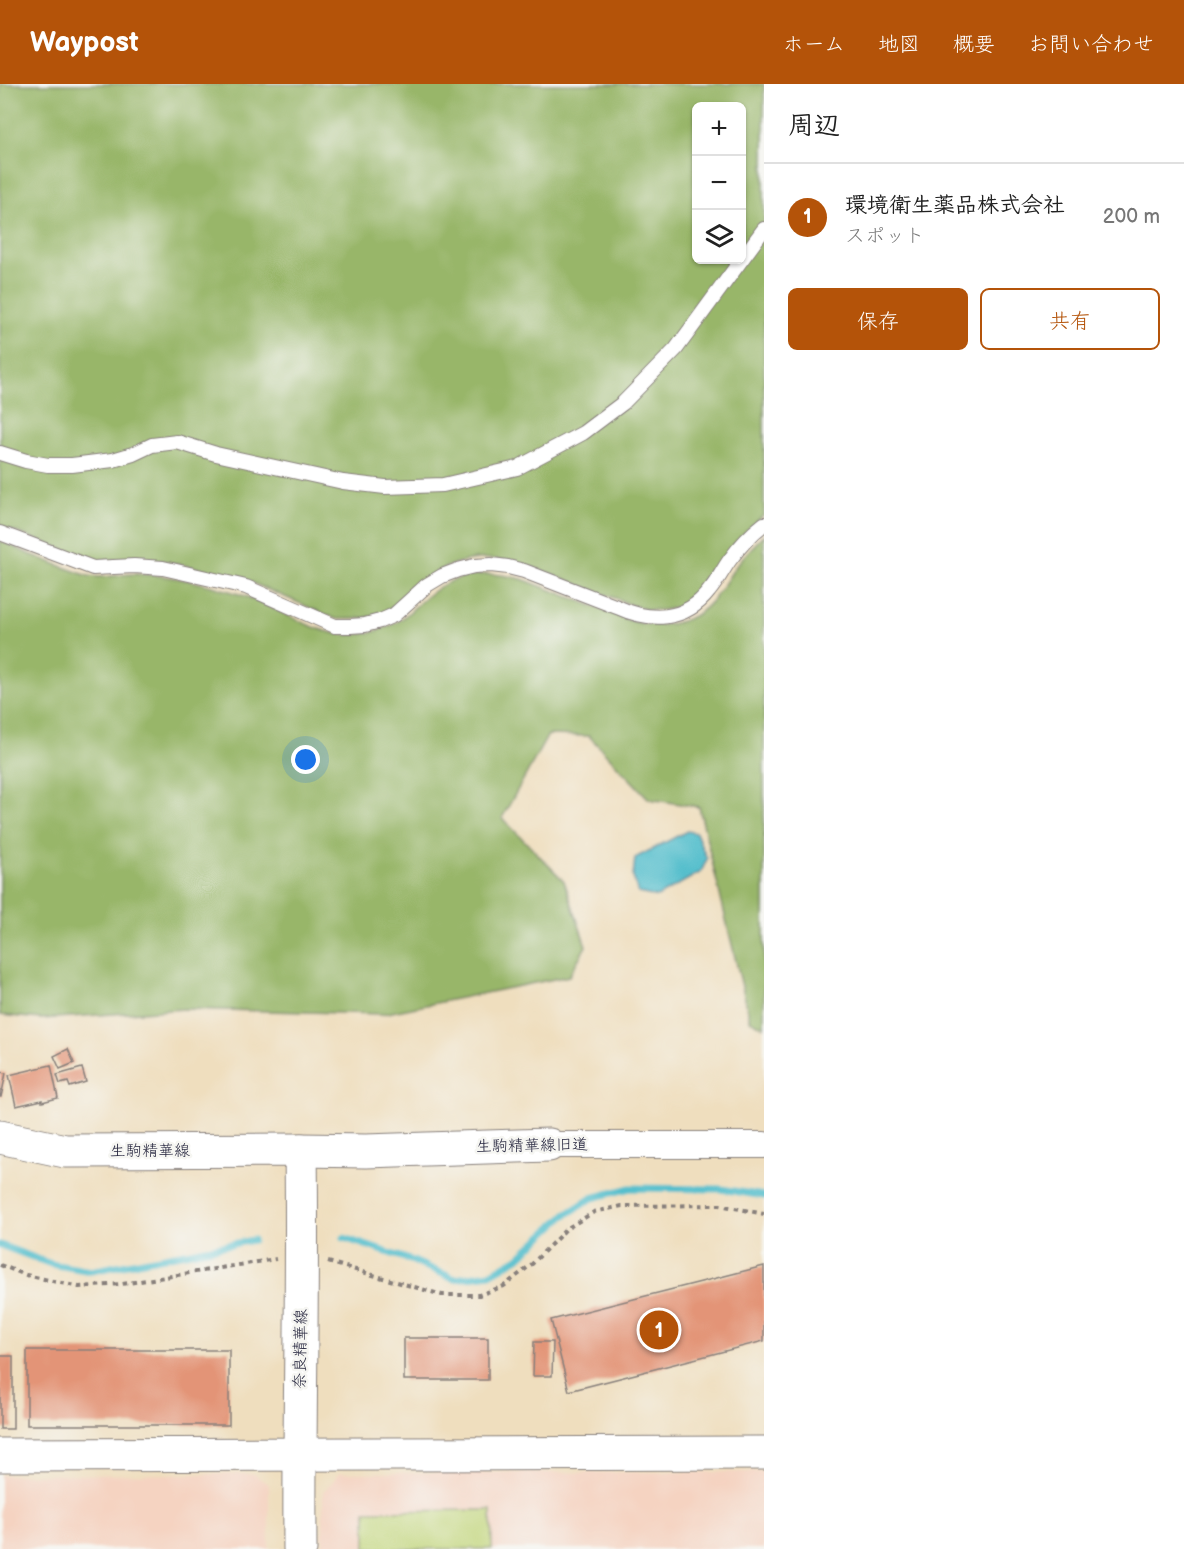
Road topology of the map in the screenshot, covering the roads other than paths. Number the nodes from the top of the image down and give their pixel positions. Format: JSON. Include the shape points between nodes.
{"nodes":[{"id":1,"x":764,"y":229,"type":"edge"},
{"id":2,"x":0,"y":453,"type":"edge"},
{"id":3,"x":764,"y":524,"type":"edge"},
{"id":4,"x":0,"y":533,"type":"edge"},
{"id":5,"x":0,"y":1137,"type":"edge"},
{"id":6,"x":549,"y":1145,"type":"joint"},
{"id":7,"x":764,"y":1145,"type":"edge"},
{"id":8,"x":301,"y":1150,"type":"junction"},
{"id":9,"x":764,"y":1453,"type":"edge"},
{"id":10,"x":299,"y":1454,"type":"junction"},
{"id":11,"x":0,"y":1455,"type":"edge"},
{"id":12,"x":300,"y":1549,"type":"edge"}],
"edges":[{"from":1,"to":2,"type":"lane","via":[[676,349],[623,403],[583,434],[517,468],[443,485],[385,487],[343,482],[177,442],[113,460],[72,465],[48,465]]},
{"from":3,"to":4,"type":"lane","via":[[729,561],[698,603],[673,615],[644,617],[524,571],[491,565],[442,576],[394,615],[350,627],[321,621],[246,587],[163,568],[93,568]]},
{"from":5,"to":8,"type":"street","name":"生駒精華線","via":[[65,1151]]},
{"from":6,"to":7,"type":"street","name":"生駒精華線旧道"},
{"from":6,"to":8,"type":"street","name":"生駒精華線旧道"},
{"from":8,"to":10,"type":"street","name":"奈良精華線"},
{"from":9,"to":10,"type":"street"},
{"from":10,"to":11,"type":"street"},
{"from":10,"to":12,"type":"street","name":"奈良精華線"}]}
